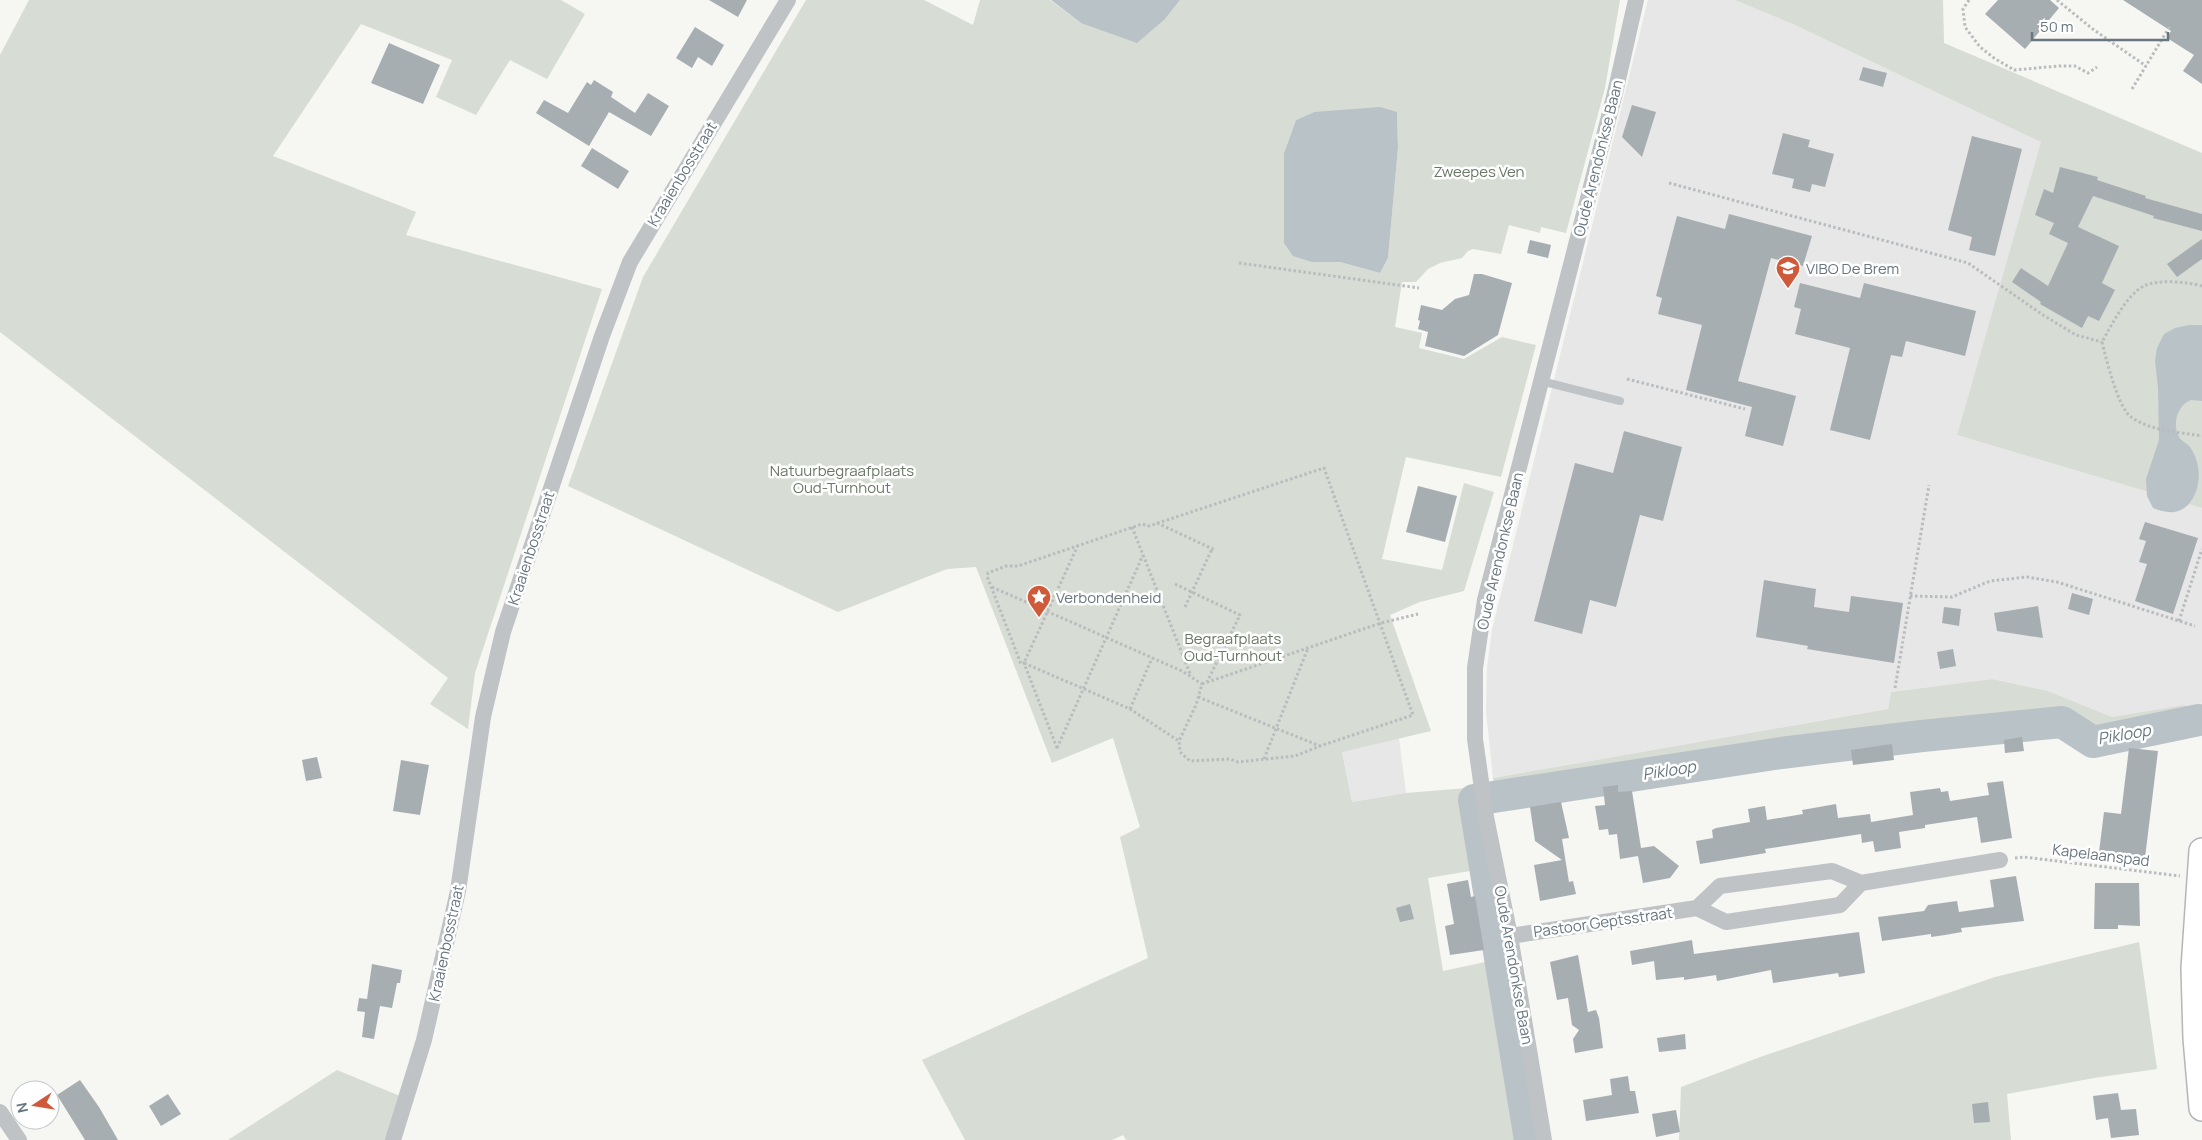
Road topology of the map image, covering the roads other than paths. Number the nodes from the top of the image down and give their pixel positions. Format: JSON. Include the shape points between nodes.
{"nodes":[{"id":1,"x":788,"y":0,"type":"edge"},
{"id":2,"x":1636,"y":0,"type":"edge"},
{"id":3,"x":1541,"y":381,"type":"junction"},
{"id":4,"x":1620,"y":401,"type":"dead end"},
{"id":5,"x":2202,"y":851,"type":"edge"},
{"id":6,"x":2000,"y":860,"type":"road end"},
{"id":7,"x":1861,"y":883,"type":"junction"},
{"id":8,"x":1696,"y":908,"type":"junction"},
{"id":9,"x":1510,"y":936,"type":"junction"},
{"id":10,"x":2202,"y":1108,"type":"edge"},
{"id":11,"x":0,"y":1112,"type":"edge"},
{"id":12,"x":19,"y":1140,"type":"edge"},
{"id":13,"x":393,"y":1140,"type":"edge"},
{"id":14,"x":1544,"y":1140,"type":"edge"}],
"edges":[{"from":1,"to":13,"type":"street","name":"Kraaienbosstraat","via":[[630,262],[602,336],[503,632],[484,717],[458,891],[424,1040]]},
{"from":2,"to":3,"type":"street","name":"Oude Arendonkse Baan"},
{"from":3,"to":4,"type":"lane"},
{"from":3,"to":9,"type":"street","name":"Oude Arendonkse Baan","via":[[1483,611],[1475,668],[1475,739],[1481,787]]},
{"from":5,"to":10,"type":"main road","via":[[2194,968]]},
{"from":6,"to":7,"type":"street"},
{"from":7,"to":8,"type":"street","via":[[1832,871],[1720,886]]},
{"from":7,"to":8,"type":"street","via":[[1840,904],[1735,921],[1726,922]]},
{"from":8,"to":9,"type":"street","name":"Pastoor Geptsstraat"},
{"from":9,"to":14,"type":"street","name":"Oude Arendonkse Baan"},
{"from":11,"to":12,"type":"street"}]}
